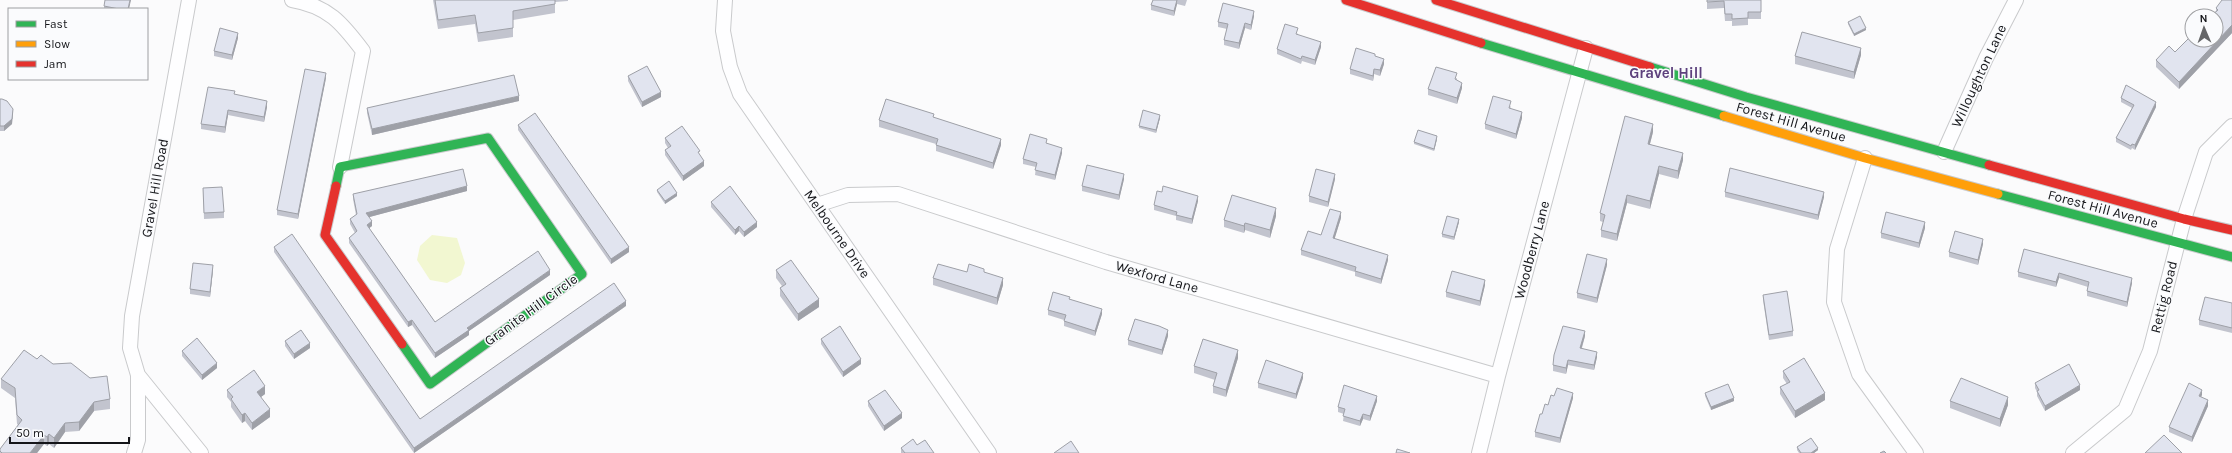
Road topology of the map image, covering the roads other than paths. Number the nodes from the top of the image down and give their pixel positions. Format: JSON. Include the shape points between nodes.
{"nodes":[{"id":1,"x":189,"y":0,"type":"edge"},
{"id":2,"x":292,"y":0,"type":"edge"},
{"id":3,"x":725,"y":0,"type":"edge"},
{"id":4,"x":1346,"y":0,"type":"edge"},
{"id":5,"x":1436,"y":0,"type":"edge"},
{"id":6,"x":2016,"y":0,"type":"edge"},
{"id":7,"x":1379,"y":5,"type":"edge"},
{"id":8,"x":1586,"y":48,"type":"junction"},
{"id":9,"x":1579,"y":74,"type":"junction"},
{"id":10,"x":2232,"y":126,"type":"edge"},
{"id":11,"x":1944,"y":152,"type":"junction"},
{"id":12,"x":1865,"y":158,"type":"junction"},
{"id":13,"x":340,"y":167,"type":"junction"},
{"id":14,"x":817,"y":205,"type":"junction"},
{"id":15,"x":2184,"y":219,"type":"junction"},
{"id":16,"x":2232,"y":230,"type":"edge"},
{"id":17,"x":2177,"y":244,"type":"junction"},
{"id":18,"x":2232,"y":257,"type":"edge"},
{"id":19,"x":138,"y":375,"type":"junction"},
{"id":20,"x":1498,"y":376,"type":"junction"},
{"id":21,"x":134,"y":453,"type":"edge"},
{"id":22,"x":201,"y":453,"type":"edge"},
{"id":23,"x":989,"y":453,"type":"edge"},
{"id":24,"x":1479,"y":453,"type":"edge"},
{"id":25,"x":1916,"y":453,"type":"edge"},
{"id":26,"x":2073,"y":453,"type":"edge"}],
"edges":[{"from":1,"to":19,"type":"street","name":"Gravel Hill Road","via":[[132,316],[130,348]]},
{"from":2,"to":13,"type":"street","name":"Granite Hill Circle","via":[[312,3],[343,24],[363,51]]},
{"from":3,"to":14,"type":"street","name":"Melbourne Drive","via":[[723,31],[730,67],[740,94]]},
{"from":4,"to":7,"type":"main road","name":"Forest Hill Avenue"},
{"from":5,"to":8,"type":"main road","name":"Forest Hill Avenue"},
{"from":6,"to":11,"type":"street","name":"Willoughton Lane","via":[[1986,58]]},
{"from":7,"to":9,"type":"main road","name":"Forest Hill Avenue"},
{"from":8,"to":9,"type":"street","name":"Woodberry Lane"},
{"from":8,"to":11,"type":"main road","name":"Forest Hill Avenue","via":[[1746,97]]},
{"from":9,"to":12,"type":"main road","name":"Forest Hill Avenue"},
{"from":9,"to":20,"type":"street","name":"Woodberry Lane"},
{"from":10,"to":15,"type":"street","name":"Rettig Road","via":[[2206,152]]},
{"from":11,"to":15,"type":"main road","name":"Forest Hill Avenue"},
{"from":12,"to":17,"type":"main road","name":"Forest Hill Avenue"},
{"from":12,"to":25,"type":"street","via":[[1837,249],[1834,302],[1859,374]]},
{"from":13,"to":13,"type":"main road","name":"Granite Hill Circle","via":[[325,235],[430,384],[582,274],[488,138]]},
{"from":14,"to":20,"type":"street","name":"Wexford Lane","via":[[848,195],[898,194],[1106,262]]},
{"from":14,"to":23,"type":"street","name":"Melbourne Drive"},
{"from":15,"to":16,"type":"main road","name":"Forest Hill Avenue"},
{"from":15,"to":17,"type":"street","name":"Rettig Road"},
{"from":17,"to":18,"type":"main road","name":"Forest Hill Avenue"},
{"from":17,"to":26,"type":"street","name":"Rettig Road","via":[[2150,351],[2125,410]]},
{"from":19,"to":21,"type":"street","name":"Gravel Hill Road","via":[[138,440]]},
{"from":19,"to":22,"type":"street","name":"Gravel Hill Road"},
{"from":20,"to":24,"type":"street","name":"Woodberry Lane"}]}
